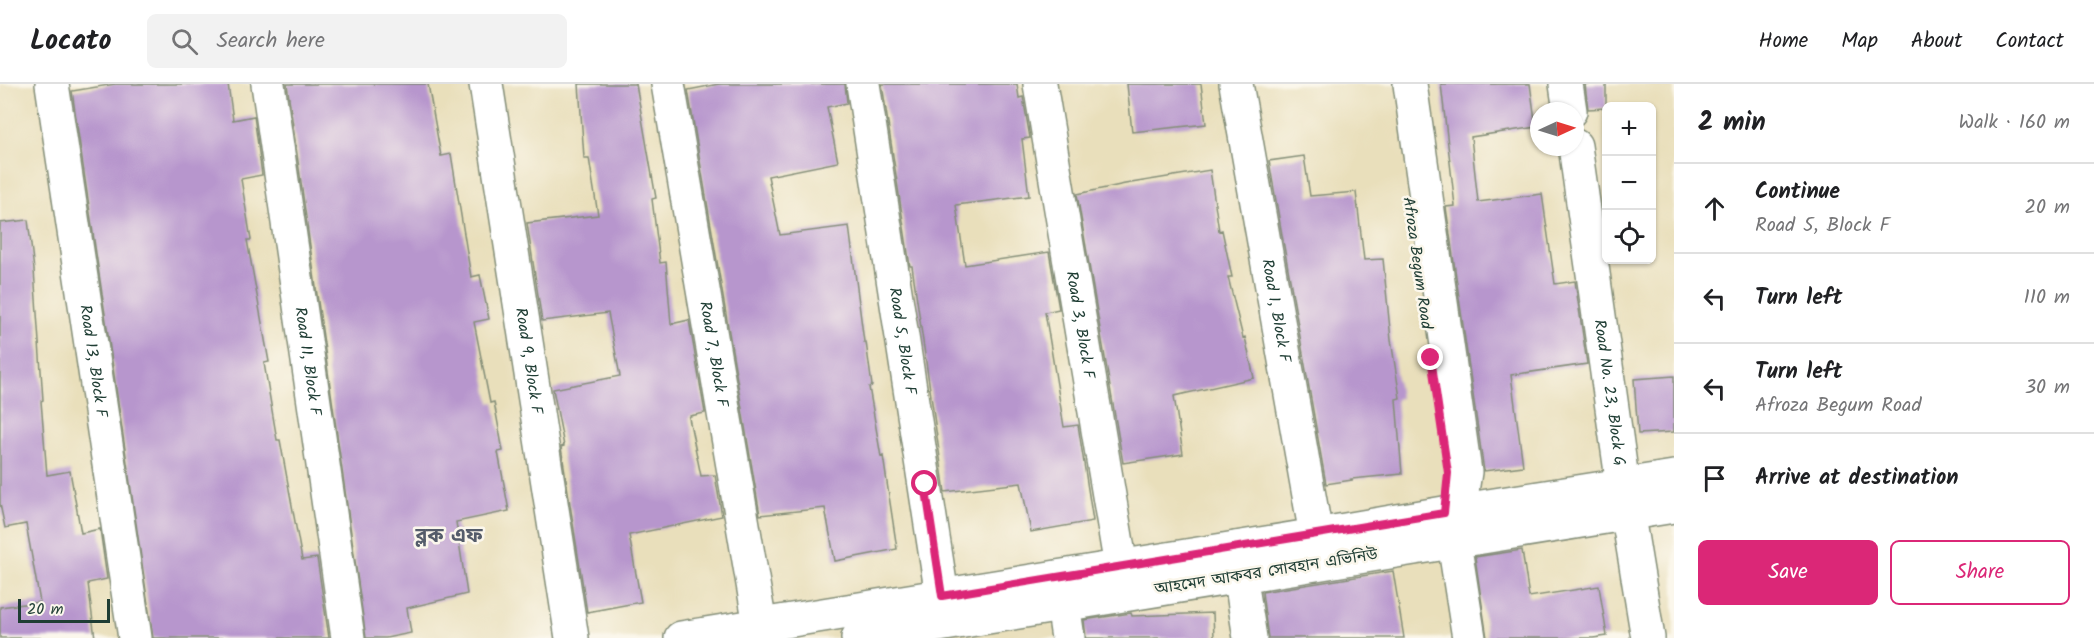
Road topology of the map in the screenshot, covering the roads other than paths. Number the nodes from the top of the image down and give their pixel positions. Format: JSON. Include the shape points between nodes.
{"nodes":[{"id":1,"x":52,"y":84,"type":"edge"},
{"id":2,"x":267,"y":84,"type":"edge"},
{"id":3,"x":486,"y":84,"type":"edge"},
{"id":4,"x":668,"y":84,"type":"edge"},
{"id":5,"x":863,"y":84,"type":"edge"},
{"id":6,"x":1040,"y":84,"type":"edge"},
{"id":7,"x":1236,"y":84,"type":"edge"},
{"id":8,"x":1391,"y":84,"type":"edge"},
{"id":9,"x":1410,"y":84,"type":"edge"},
{"id":10,"x":1566,"y":84,"type":"edge"},
{"id":11,"x":1569,"y":102,"type":"edge"},
{"id":12,"x":1576,"y":156,"type":"edge"},
{"id":13,"x":1674,"y":477,"type":"edge"},
{"id":14,"x":1625,"y":499,"type":"junction"},
{"id":15,"x":1674,"y":506,"type":"edge"},
{"id":16,"x":1449,"y":527,"type":"junction"},
{"id":17,"x":1316,"y":535,"type":"junction"},
{"id":18,"x":1238,"y":562,"type":"junction"},
{"id":19,"x":1120,"y":567,"type":"junction"},
{"id":20,"x":1061,"y":591,"type":"junction"},
{"id":21,"x":942,"y":596,"type":"junction"},
{"id":22,"x":760,"y":625,"type":"junction"},
{"id":23,"x":856,"y":629,"type":"edge"},
{"id":24,"x":135,"y":638,"type":"edge"},
{"id":25,"x":348,"y":638,"type":"edge"},
{"id":26,"x":572,"y":638,"type":"edge"},
{"id":27,"x":686,"y":638,"type":"edge"},
{"id":28,"x":1068,"y":638,"type":"edge"},
{"id":29,"x":1250,"y":638,"type":"edge"},
{"id":30,"x":1454,"y":638,"type":"edge"},
{"id":31,"x":1469,"y":638,"type":"edge"},
{"id":32,"x":1648,"y":638,"type":"edge"}],
"edges":[{"from":1,"to":24,"type":"street","name":"Road 13, Block F"},
{"from":2,"to":25,"type":"street","name":"Road 11, Block F"},
{"from":3,"to":26,"type":"street","name":"Road 9, Block F"},
{"from":4,"to":22,"type":"street","name":"Road 7, Block F"},
{"from":5,"to":21,"type":"street","name":"Road 5, Block F"},
{"from":6,"to":19,"type":"street","name":"Road 3, Block F"},
{"from":7,"to":17,"type":"street","name":"Road 1, Block F"},
{"from":8,"to":16,"type":"street","name":"Afroza Begum Road","via":[[1448,473]]},
{"from":9,"to":16,"type":"street","name":"Afroza Begum Road","via":[[1465,472]]},
{"from":10,"to":11,"type":"street"},
{"from":12,"to":14,"type":"street","name":"Road No. 23, Block G"},
{"from":13,"to":14,"type":"street","name":"আহমেদ আকবর সোবহান এভিনিউ"},
{"from":14,"to":15,"type":"street","name":"আহমেদ আকবর সোবহান এভিনিউ"},
{"from":14,"to":16,"type":"street","name":"আহমেদ আকবর সোবহান এভিনিউ"},
{"from":14,"to":32,"type":"street","name":"Road No. 23, Block G"},
{"from":16,"to":17,"type":"street","name":"আহমেদ আকবর সোবহান এভিনিউ"},
{"from":16,"to":18,"type":"street","name":"আহমেদ আকবর সোবহান এভিনিউ"},
{"from":16,"to":30,"type":"street"},
{"from":16,"to":31,"type":"street"},
{"from":17,"to":18,"type":"street","name":"আহমেদ আকবর সোবহান এভিনিউ"},
{"from":18,"to":19,"type":"street","name":"আহমেদ আকবর সোবহান এভিনিউ"},
{"from":18,"to":20,"type":"street","name":"আহমেদ আকবর সোবহান এভিনিউ"},
{"from":18,"to":29,"type":"street"},
{"from":19,"to":20,"type":"street","name":"আহমেদ আকবর সোবহান এভিনিউ"},
{"from":20,"to":21,"type":"street","name":"আহমেদ আকবর সোবহান এভিনিউ"},
{"from":20,"to":23,"type":"street","name":"আহমেদ আকবর সোবহান এভিনিউ"},
{"from":20,"to":28,"type":"street"},
{"from":21,"to":23,"type":"street","name":"আহমেদ আকবর সোবহান এভিনিউ"},
{"from":22,"to":23,"type":"street","name":"আহমেদ আকবর সোবহান এভিনিউ"},
{"from":22,"to":27,"type":"street","name":"আহমেদ আকবর সোবহান এভিনিউ"}]}
